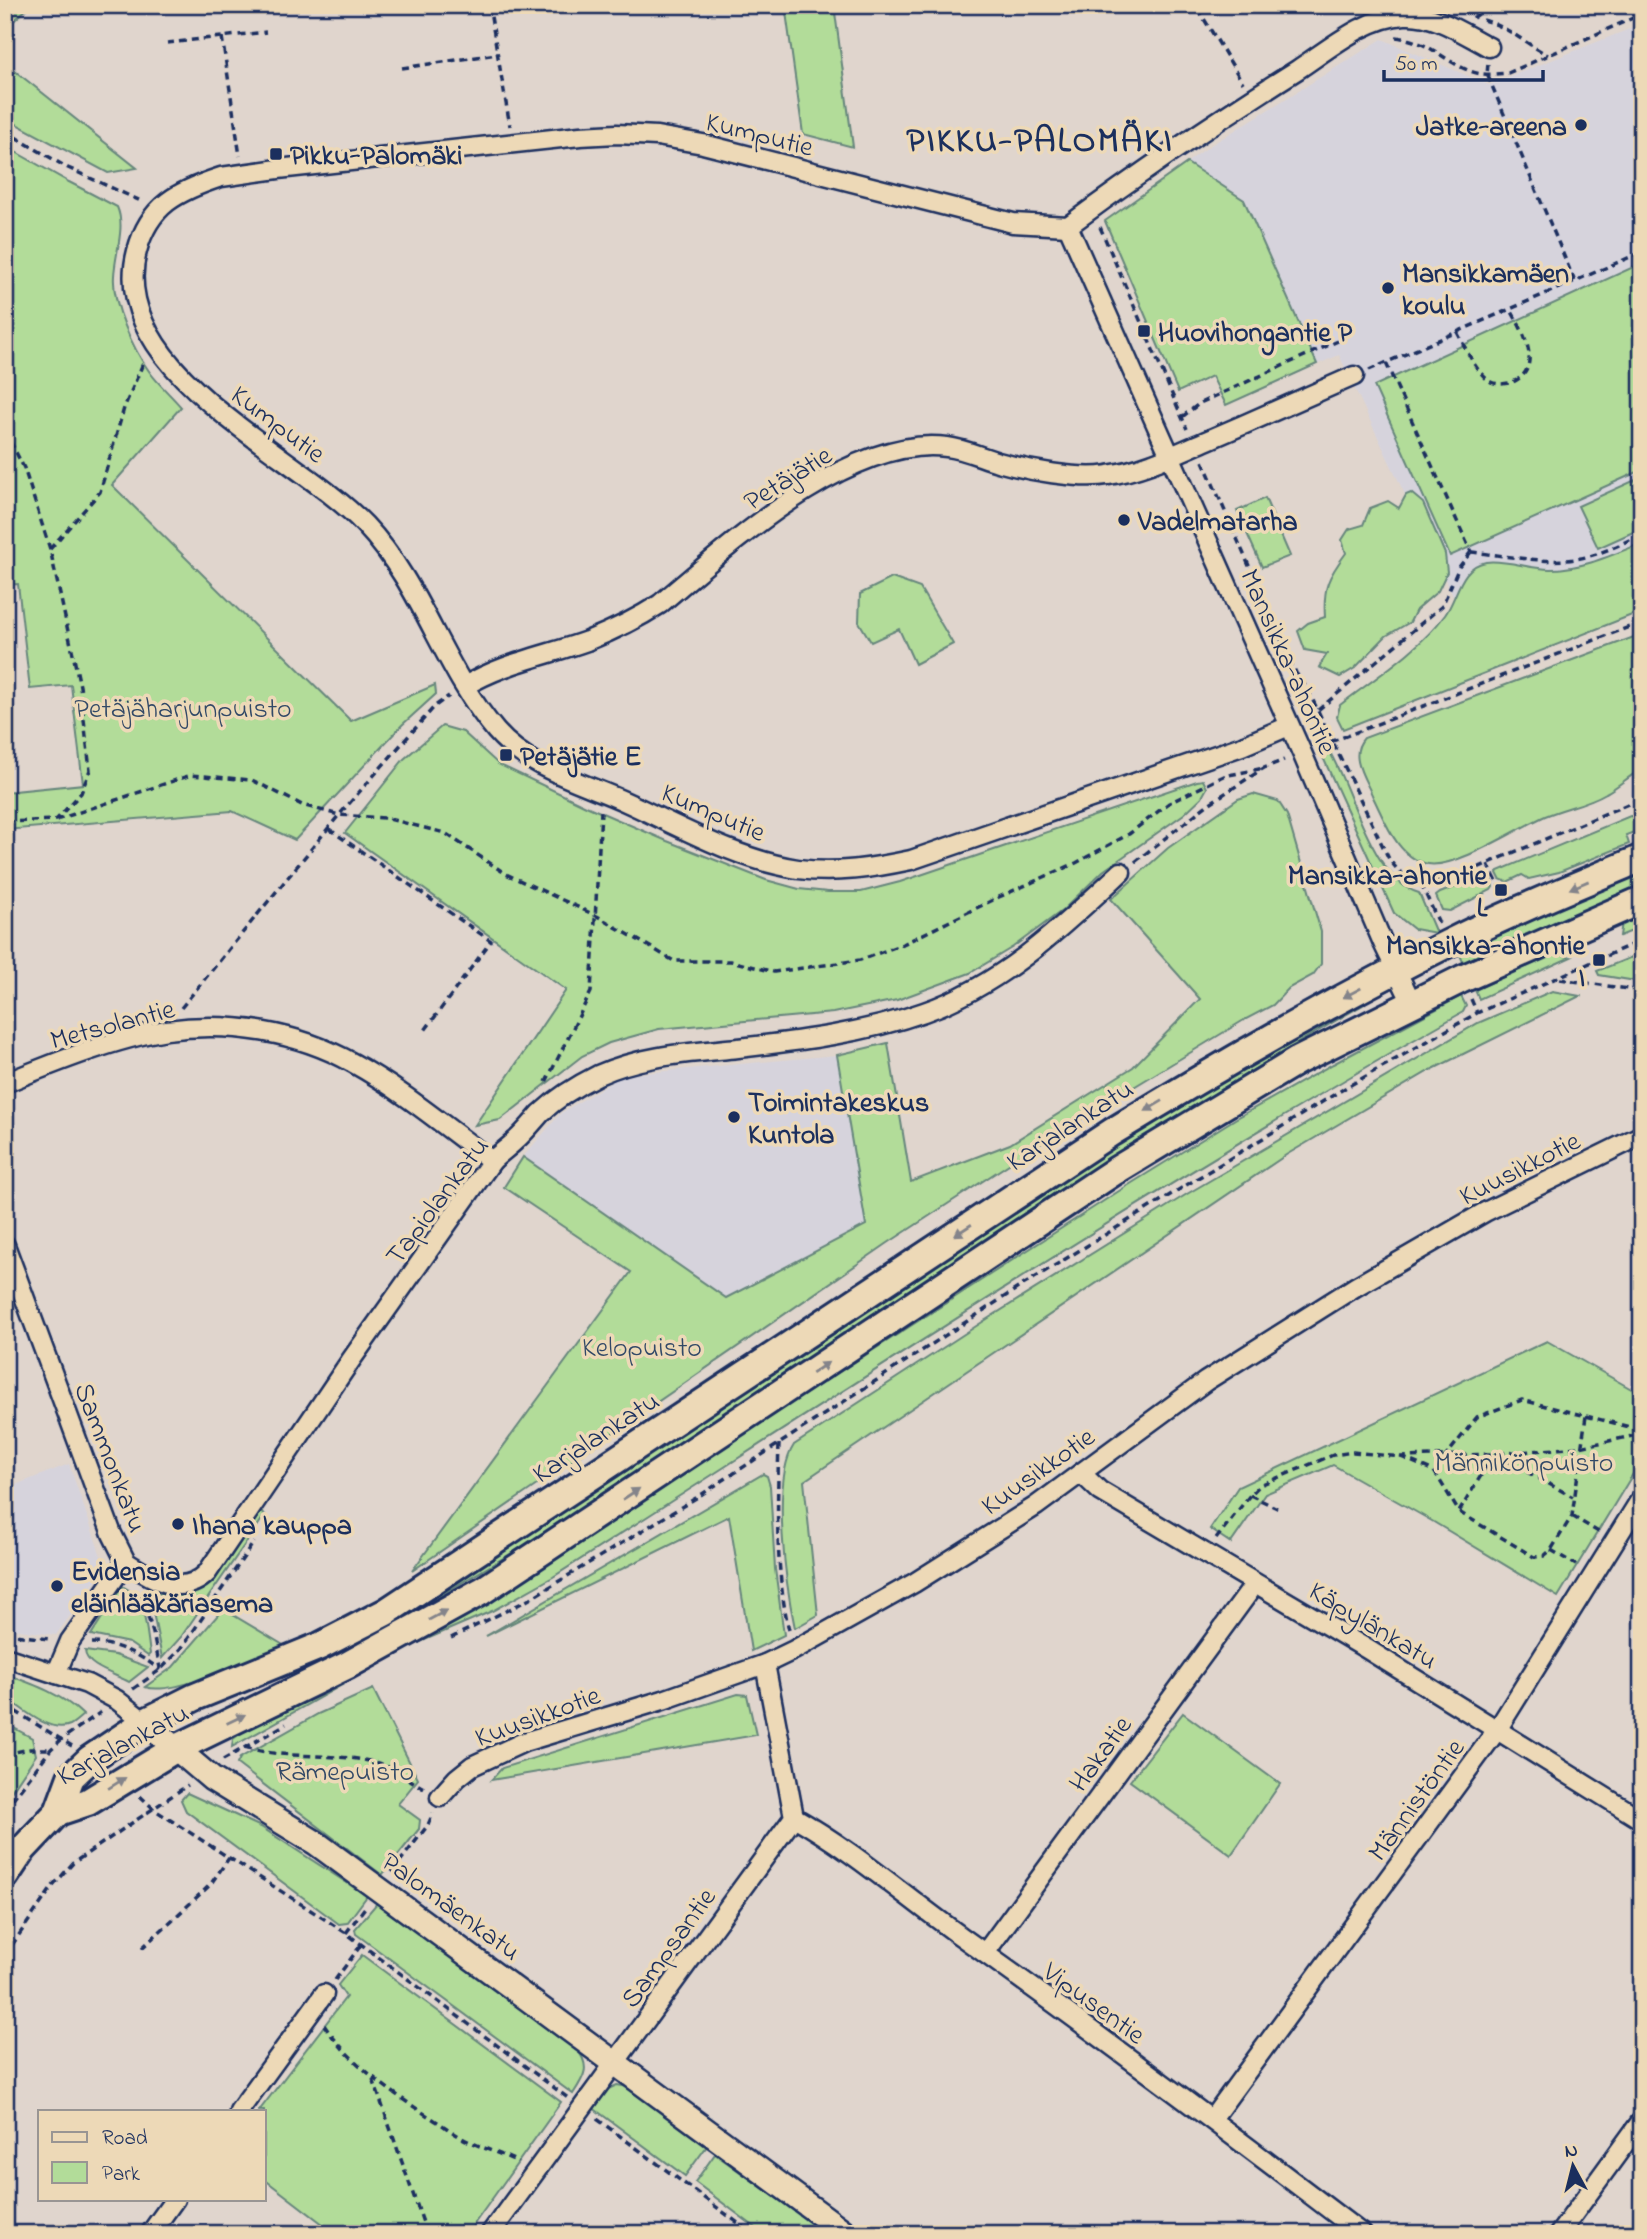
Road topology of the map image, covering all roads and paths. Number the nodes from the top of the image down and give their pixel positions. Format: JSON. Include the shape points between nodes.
{"nodes":[{"id":1,"x":489,"y":5,"type":"edge"},
{"id":2,"x":1198,"y":9,"type":"dead end"},
{"id":3,"x":1642,"y":14,"type":"edge"},
{"id":4,"x":266,"y":32,"type":"dead end"},
{"id":5,"x":222,"y":37,"type":"junction"},
{"id":6,"x":1385,"y":37,"type":"dead end"},
{"id":7,"x":167,"y":43,"type":"dead end"},
{"id":8,"x":1489,"y":47,"type":"joint"},
{"id":9,"x":497,"y":54,"type":"junction"},
{"id":10,"x":402,"y":68,"type":"dead end"},
{"id":11,"x":1487,"y":75,"type":"junction"},
{"id":12,"x":1245,"y":84,"type":"dead end"},
{"id":13,"x":5,"y":131,"type":"edge"},
{"id":14,"x":511,"y":132,"type":"dead end"},
{"id":15,"x":240,"y":159,"type":"dead end"},
{"id":16,"x":159,"y":208,"type":"junction"},
{"id":17,"x":1098,"y":223,"type":"dead end"},
{"id":18,"x":1068,"y":226,"type":"junction"},
{"id":19,"x":1642,"y":252,"type":"edge"},
{"id":20,"x":1576,"y":282,"type":"junction"},
{"id":21,"x":1511,"y":309,"type":"junction"},
{"id":22,"x":1457,"y":332,"type":"junction"},
{"id":23,"x":153,"y":340,"type":"junction"},
{"id":24,"x":1338,"y":341,"type":"dead end"},
{"id":25,"x":1386,"y":363,"type":"junction"},
{"id":26,"x":1354,"y":376,"type":"joint"},
{"id":27,"x":1181,"y":417,"type":"junction"},
{"id":28,"x":5,"y":431,"type":"edge"},
{"id":29,"x":1191,"y":435,"type":"dead end"},
{"id":30,"x":1201,"y":455,"type":"dead end"},
{"id":31,"x":1171,"y":456,"type":"junction"},
{"id":32,"x":1642,"y":534,"type":"edge"},
{"id":33,"x":50,"y":549,"type":"junction"},
{"id":34,"x":1471,"y":552,"type":"junction"},
{"id":35,"x":1642,"y":622,"type":"edge"},
{"id":36,"x":465,"y":686,"type":"junction"},
{"id":37,"x":1318,"y":710,"type":"junction"},
{"id":38,"x":1289,"y":726,"type":"junction"},
{"id":39,"x":1332,"y":741,"type":"junction"},
{"id":40,"x":1316,"y":747,"type":"dead end"},
{"id":41,"x":1285,"y":760,"type":"dead end"},
{"id":42,"x":602,"y":791,"type":"junction"},
{"id":43,"x":1642,"y":799,"type":"edge"},
{"id":44,"x":339,"y":816,"type":"junction"},
{"id":45,"x":56,"y":820,"type":"junction"},
{"id":46,"x":5,"y":822,"type":"edge"},
{"id":47,"x":329,"y":829,"type":"junction"},
{"id":48,"x":1642,"y":858,"type":"edge"},
{"id":49,"x":1488,"y":864,"type":"junction"},
{"id":50,"x":1121,"y":872,"type":"joint"},
{"id":51,"x":1421,"y":884,"type":"junction"},
{"id":52,"x":1501,"y":890,"type":"dead end"},
{"id":53,"x":1642,"y":900,"type":"edge"},
{"id":54,"x":1442,"y":932,"type":"dead end"},
{"id":55,"x":1642,"y":940,"type":"edge"},
{"id":56,"x":1396,"y":970,"type":"junction"},
{"id":57,"x":1558,"y":978,"type":"junction"},
{"id":58,"x":1642,"y":991,"type":"edge"},
{"id":59,"x":1468,"y":993,"type":"dead end"},
{"id":60,"x":1412,"y":1003,"type":"junction"},
{"id":61,"x":1477,"y":1013,"type":"junction"},
{"id":62,"x":177,"y":1017,"type":"dead end"},
{"id":63,"x":424,"y":1033,"type":"dead end"},
{"id":64,"x":5,"y":1083,"type":"edge"},
{"id":65,"x":541,"y":1091,"type":"dead end"},
{"id":66,"x":1642,"y":1135,"type":"edge"},
{"id":67,"x":492,"y":1161,"type":"junction"},
{"id":68,"x":5,"y":1245,"type":"edge"},
{"id":69,"x":1586,"y":1416,"type":"junction"},
{"id":70,"x":1642,"y":1432,"type":"edge"},
{"id":71,"x":779,"y":1444,"type":"junction"},
{"id":72,"x":1580,"y":1447,"type":"junction"},
{"id":73,"x":1445,"y":1454,"type":"junction"},
{"id":74,"x":1494,"y":1454,"type":"junction"},
{"id":75,"x":1401,"y":1457,"type":"junction"},
{"id":76,"x":1434,"y":1471,"type":"junction"},
{"id":77,"x":1081,"y":1473,"type":"junction"},
{"id":78,"x":1250,"y":1495,"type":"junction"},
{"id":79,"x":1573,"y":1497,"type":"junction"},
{"id":80,"x":1642,"y":1497,"type":"edge"},
{"id":81,"x":1277,"y":1508,"type":"dead end"},
{"id":82,"x":1459,"y":1512,"type":"junction"},
{"id":83,"x":1572,"y":1516,"type":"junction"},
{"id":84,"x":1614,"y":1541,"type":"junction"},
{"id":85,"x":1551,"y":1550,"type":"junction"},
{"id":86,"x":1205,"y":1553,"type":"junction"},
{"id":87,"x":126,"y":1562,"type":"junction"},
{"id":88,"x":1593,"y":1576,"type":"junction"},
{"id":89,"x":1255,"y":1584,"type":"junction"},
{"id":90,"x":5,"y":1634,"type":"edge"},
{"id":91,"x":57,"y":1640,"type":"dead end"},
{"id":92,"x":445,"y":1640,"type":"dead end"},
{"id":93,"x":85,"y":1643,"type":"dead end"},
{"id":94,"x":794,"y":1650,"type":"junction"},
{"id":95,"x":5,"y":1657,"type":"edge"},
{"id":96,"x":765,"y":1664,"type":"junction"},
{"id":97,"x":56,"y":1674,"type":"junction"},
{"id":98,"x":5,"y":1704,"type":"edge"},
{"id":99,"x":90,"y":1720,"type":"dead end"},
{"id":100,"x":292,"y":1720,"type":"dead end"},
{"id":101,"x":145,"y":1723,"type":"junction"},
{"id":102,"x":1497,"y":1730,"type":"junction"},
{"id":103,"x":62,"y":1739,"type":"junction"},
{"id":104,"x":245,"y":1747,"type":"junction"},
{"id":105,"x":51,"y":1749,"type":"junction"},
{"id":106,"x":175,"y":1749,"type":"junction"},
{"id":107,"x":81,"y":1752,"type":"dead end"},
{"id":108,"x":5,"y":1754,"type":"edge"},
{"id":109,"x":229,"y":1756,"type":"dead end"},
{"id":110,"x":183,"y":1789,"type":"dead end"},
{"id":111,"x":136,"y":1793,"type":"dead end"},
{"id":112,"x":440,"y":1797,"type":"junction"},
{"id":113,"x":5,"y":1809,"type":"edge"},
{"id":114,"x":155,"y":1810,"type":"junction"},
{"id":115,"x":58,"y":1812,"type":"junction"},
{"id":116,"x":794,"y":1817,"type":"junction"},
{"id":117,"x":1642,"y":1820,"type":"edge"},
{"id":118,"x":229,"y":1858,"type":"junction"},
{"id":119,"x":5,"y":1876,"type":"edge"},
{"id":120,"x":386,"y":1880,"type":"dead end"},
{"id":121,"x":373,"y":1898,"type":"dead end"},
{"id":122,"x":345,"y":1933,"type":"junction"},
{"id":123,"x":361,"y":1945,"type":"junction"},
{"id":124,"x":142,"y":1948,"type":"dead end"},
{"id":125,"x":985,"y":1953,"type":"junction"},
{"id":126,"x":5,"y":1955,"type":"edge"},
{"id":127,"x":324,"y":1994,"type":"joint"},
{"id":128,"x":313,"y":2009,"type":"junction"},
{"id":129,"x":615,"y":2062,"type":"junction"},
{"id":130,"x":373,"y":2077,"type":"junction"},
{"id":131,"x":570,"y":2099,"type":"dead end"},
{"id":132,"x":240,"y":2110,"type":"edge"},
{"id":133,"x":586,"y":2111,"type":"dead end"},
{"id":134,"x":1212,"y":2119,"type":"junction"},
{"id":135,"x":1642,"y":2120,"type":"edge"},
{"id":136,"x":536,"y":2171,"type":"junction"},
{"id":137,"x":174,"y":2200,"type":"edge"},
{"id":138,"x":150,"y":2234,"type":"edge"},
{"id":139,"x":427,"y":2234,"type":"edge"},
{"id":140,"x":490,"y":2234,"type":"edge"},
{"id":141,"x":753,"y":2234,"type":"edge"},
{"id":142,"x":847,"y":2234,"type":"edge"},
{"id":143,"x":1362,"y":2234,"type":"edge"},
{"id":144,"x":1559,"y":2234,"type":"edge"}],
"edges":[{"from":1,"to":9,"type":"path"},
{"from":2,"to":12,"type":"path"},
{"from":3,"to":11,"type":"path","via":[[1508,73]]},
{"from":4,"to":5,"type":"path"},
{"from":5,"to":7,"type":"path"},
{"from":5,"to":15,"type":"path"},
{"from":6,"to":11,"type":"path","via":[[1424,43],[1471,71]]},
{"from":8,"to":11,"type":"path"},
{"from":8,"to":18,"type":"street","via":[[1423,16],[1381,20],[1248,100]]},
{"from":9,"to":10,"type":"path"},
{"from":9,"to":14,"type":"path"},
{"from":11,"to":20,"type":"path"},
{"from":13,"to":16,"type":"path","via":[[77,173]]},
{"from":16,"to":18,"type":"street","name":"Kumputie","via":[[193,186],[221,177],[617,134],[703,144],[1013,223]]},
{"from":16,"to":23,"type":"street","name":"Kumputie","via":[[143,231],[132,276],[140,317]]},
{"from":17,"to":27,"type":"path"},
{"from":18,"to":31,"type":"street","name":"Mansikka-ahontie"},
{"from":19,"to":20,"type":"path"},
{"from":20,"to":21,"type":"path"},
{"from":21,"to":22,"type":"path"},
{"from":21,"to":22,"type":"path","via":[[1530,357],[1524,375],[1516,380],[1492,382]]},
{"from":22,"to":25,"type":"path"},
{"from":23,"to":33,"type":"path","via":[[124,408],[100,492]]},
{"from":23,"to":36,"type":"street","name":"Kumputie","via":[[205,400],[349,508],[371,531],[408,584]]},
{"from":24,"to":27,"type":"path","via":[[1200,403]]},
{"from":25,"to":26,"type":"path"},
{"from":25,"to":34,"type":"path"},
{"from":26,"to":31,"type":"street","name":"Petäjätie"},
{"from":27,"to":29,"type":"path"},
{"from":28,"to":33,"type":"path","via":[[24,468]]},
{"from":30,"to":37,"type":"path","via":[[1296,673]]},
{"from":31,"to":36,"type":"street","name":"Petäjätie","via":[[1130,471],[1081,477],[1001,463],[946,447],[884,453],[822,482],[770,515],[642,615],[586,641],[497,668]]},
{"from":31,"to":38,"type":"street","name":"Mansikka-ahontie"},
{"from":32,"to":34,"type":"path","via":[[1575,559]]},
{"from":33,"to":45,"type":"path","via":[[80,685],[90,770],[81,793]]},
{"from":34,"to":37,"type":"path","via":[[1442,606]]},
{"from":35,"to":39,"type":"path"},
{"from":36,"to":42,"type":"street","name":"Kumputie","via":[[483,715],[513,748]]},
{"from":36,"to":44,"type":"path","via":[[435,706]]},
{"from":37,"to":39,"type":"path"},
{"from":38,"to":42,"type":"street","name":"Kumputie","via":[[911,860],[862,870],[798,869],[764,861]]},
{"from":38,"to":56,"type":"street","name":"Mansikka-ahontie"},
{"from":39,"to":40,"type":"path"},
{"from":39,"to":51,"type":"path","via":[[1389,859]]},
{"from":41,"to":50,"type":"path","via":[[1264,768],[1207,805]]},
{"from":42,"to":65,"type":"path","via":[[591,992]]},
{"from":43,"to":49,"type":"path"},
{"from":44,"to":45,"type":"path","via":[[302,805],[251,780],[191,775]]},
{"from":44,"to":47,"type":"path"},
{"from":45,"to":46,"type":"path"},
{"from":47,"to":62,"type":"path"},
{"from":47,"to":63,"type":"path","via":[[491,941]]},
{"from":48,"to":56,"type":"main road","name":"Karjalankatu","one_way":true},
{"from":49,"to":51,"type":"path"},
{"from":49,"to":52,"type":"path"},
{"from":50,"to":67,"type":"street","name":"Tapiolankatu","via":[[1015,965],[950,1002],[896,1022],[845,1033],[657,1056],[625,1065],[571,1089]]},
{"from":51,"to":54,"type":"path"},
{"from":53,"to":60,"type":"main road","name":"Karjalankatu"},
{"from":55,"to":57,"type":"path"},
{"from":56,"to":60,"type":"street","name":"Mansikka-ahontie"},
{"from":56,"to":101,"type":"main road","name":"Karjalankatu","one_way":true,"via":[[1269,1038],[1112,1132],[386,1612]]},
{"from":57,"to":58,"type":"path"},
{"from":57,"to":61,"type":"path"},
{"from":59,"to":61,"type":"path"},
{"from":106,"to":60,"type":"main road","name":"Karjalankatu","one_way":true,"via":[[348,1665],[482,1591],[1115,1171],[1297,1061]]},
{"from":61,"to":71,"type":"path","via":[[1333,1095],[1018,1288]]},
{"from":64,"to":67,"type":"street","name":"Metsolantie","via":[[166,1030],[254,1031],[309,1043],[354,1063]]},
{"from":66,"to":77,"type":"street","name":"Kuusikkotie","via":[[1485,1212],[1355,1286],[1206,1381]]},
{"from":67,"to":87,"type":"street","name":"Tapiolankatu","via":[[207,1573],[199,1581],[176,1585],[160,1582]]},
{"from":68,"to":87,"type":"street","name":"Sammonkatu"},
{"from":69,"to":70,"type":"path"},
{"from":69,"to":72,"type":"path"},
{"from":69,"to":73,"type":"path","via":[[1522,1400],[1477,1416]]},
{"from":70,"to":72,"type":"path"},
{"from":71,"to":92,"type":"path","via":[[528,1600]]},
{"from":71,"to":94,"type":"path","via":[[780,1569]]},
{"from":72,"to":74,"type":"path"},
{"from":72,"to":79,"type":"path"},
{"from":73,"to":74,"type":"path"},
{"from":73,"to":75,"type":"path"},
{"from":73,"to":76,"type":"path"},
{"from":74,"to":79,"type":"path"},
{"from":74,"to":82,"type":"path"},
{"from":75,"to":76,"type":"path"},
{"from":75,"to":78,"type":"path","via":[[1353,1452],[1333,1455],[1260,1485]]},
{"from":76,"to":82,"type":"path"},
{"from":77,"to":86,"type":"street","name":"Käpylänkatu","via":[[1100,1491]]},
{"from":77,"to":94,"type":"street","name":"Kuusikkotie","via":[[968,1550]]},
{"from":78,"to":81,"type":"path"},
{"from":78,"to":86,"type":"path"},
{"from":79,"to":83,"type":"path"},
{"from":80,"to":84,"type":"street","name":"Männistöntie"},
{"from":82,"to":85,"type":"path","via":[[1534,1557]]},
{"from":83,"to":84,"type":"path"},
{"from":83,"to":85,"type":"path"},
{"from":84,"to":88,"type":"street","name":"Männistöntie"},
{"from":85,"to":88,"type":"path"},
{"from":86,"to":89,"type":"street","name":"Käpylänkatu"},
{"from":87,"to":93,"type":"path","via":[[144,1599],[160,1670],[131,1652]]},
{"from":87,"to":97,"type":"street","name":"Sammonkatu","via":[[70,1641]]},
{"from":88,"to":102,"type":"street","name":"Männistöntie"},
{"from":89,"to":102,"type":"street","name":"Käpylänkatu"},
{"from":89,"to":125,"type":"street","name":"Hakatie"},
{"from":90,"to":91,"type":"path"},
{"from":94,"to":96,"type":"street","name":"Kuusikkotie"},
{"from":95,"to":97,"type":"street","name":"Palomäenkatu"},
{"from":96,"to":112,"type":"street","name":"Kuusikkotie","via":[[524,1742],[472,1766]]},
{"from":96,"to":116,"type":"street"},
{"from":97,"to":101,"type":"street","name":"Palomäenkatu","via":[[110,1696]]},
{"from":98,"to":103,"type":"path"},
{"from":99,"to":103,"type":"path"},
{"from":100,"to":104,"type":"path"},
{"from":101,"to":106,"type":"street","name":"Palomäenkatu"},
{"from":101,"to":115,"type":"main road","name":"Karjalankatu","via":[[71,1777]]},
{"from":102,"to":117,"type":"street","name":"Käpylänkatu"},
{"from":102,"to":134,"type":"street","name":"Männistöntie"},
{"from":103,"to":105,"type":"path"},
{"from":103,"to":107,"type":"path"},
{"from":104,"to":109,"type":"path"},
{"from":104,"to":112,"type":"path","via":[[267,1754],[383,1765]]},
{"from":105,"to":108,"type":"path"},
{"from":105,"to":113,"type":"path"},
{"from":115,"to":106,"type":"main road","name":"Karjalankatu","one_way":true,"via":[[88,1802]]},
{"from":106,"to":129,"type":"street","name":"Palomäenkatu","via":[[212,1779],[316,1843]]},
{"from":110,"to":114,"type":"path"},
{"from":111,"to":114,"type":"path"},
{"from":112,"to":120,"type":"path","via":[[428,1825]]},
{"from":114,"to":118,"type":"path"},
{"from":114,"to":126,"type":"path","via":[[73,1863]]},
{"from":115,"to":119,"type":"main road"},
{"from":116,"to":125,"type":"street","name":"Vipusentie","via":[[900,1888]]},
{"from":116,"to":129,"type":"street","name":"Sampsantie"},
{"from":118,"to":122,"type":"path"},
{"from":118,"to":124,"type":"path","via":[[210,1885]]},
{"from":121,"to":122,"type":"path"},
{"from":122,"to":123,"type":"path"},
{"from":123,"to":127,"type":"path"},
{"from":123,"to":131,"type":"path"},
{"from":125,"to":134,"type":"street","name":"Vipusentie"},
{"from":127,"to":128,"type":"street"},
{"from":128,"to":130,"type":"path","via":[[335,2041]]},
{"from":128,"to":132,"type":"street"},
{"from":129,"to":136,"type":"street","name":"Sampsantie"},
{"from":129,"to":142,"type":"street","name":"Palomäenkatu"},
{"from":130,"to":136,"type":"path","via":[[468,2141]]},
{"from":130,"to":139,"type":"path"},
{"from":133,"to":141,"type":"path"},
{"from":134,"to":143,"type":"street","name":"Vipusentie"},
{"from":135,"to":144,"type":"street"},
{"from":136,"to":140,"type":"street","name":"Sampsantie"},
{"from":137,"to":138,"type":"street"}]}
